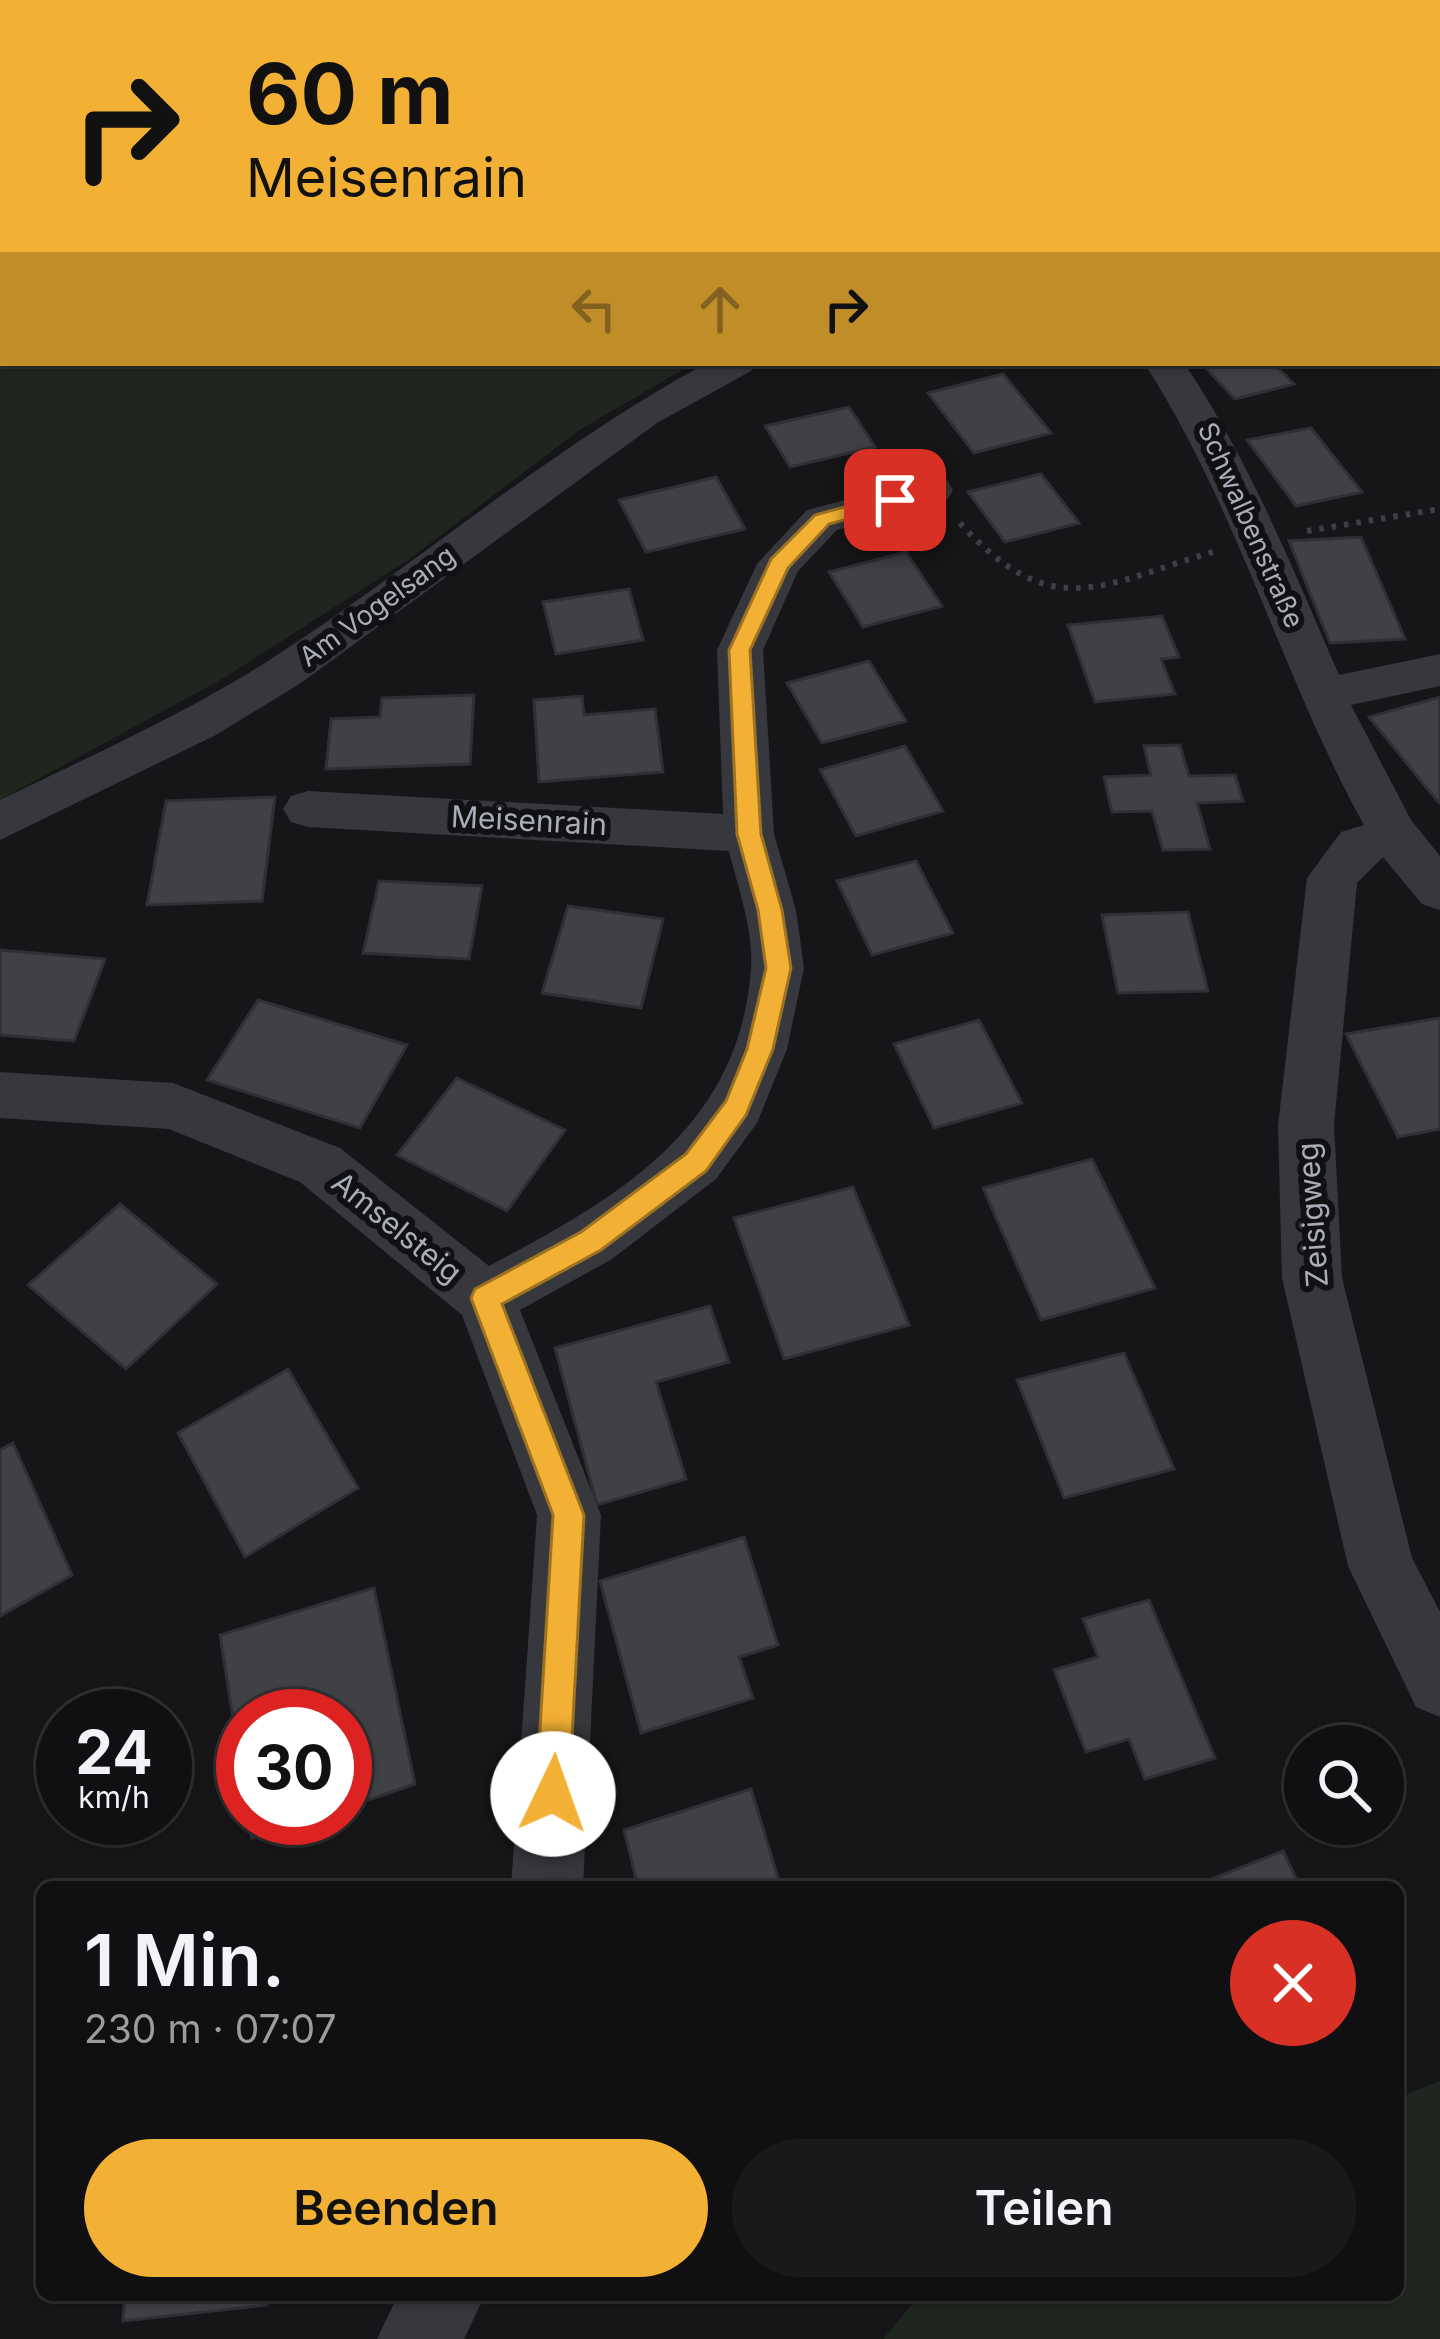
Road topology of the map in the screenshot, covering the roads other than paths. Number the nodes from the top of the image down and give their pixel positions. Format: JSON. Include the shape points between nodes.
{"nodes":[{"id":1,"x":731,"y":366,"type":"edge"},
{"id":2,"x":1166,"y":366,"type":"edge"},
{"id":3,"x":932,"y":490,"type":"road end"},
{"id":4,"x":1440,"y":670,"type":"edge"},
{"id":5,"x":1323,"y":695,"type":"junction"},
{"id":6,"x":308,"y":809,"type":"dead end"},
{"id":7,"x":0,"y":822,"type":"edge"},
{"id":8,"x":749,"y":834,"type":"junction"},
{"id":9,"x":1394,"y":835,"type":"junction"},
{"id":10,"x":1440,"y":890,"type":"edge"},
{"id":11,"x":0,"y":1095,"type":"edge"},
{"id":12,"x":485,"y":1298,"type":"junction"},
{"id":13,"x":1440,"y":1683,"type":"edge"},
{"id":14,"x":547,"y":1881,"type":"edge"},
{"id":15,"x":440,"y":2301,"type":"edge"},
{"id":16,"x":418,"y":2339,"type":"edge"}],
"edges":[{"from":1,"to":7,"type":"street","name":"Am Vogelsang","via":[[643,414],[286,672]]},
{"from":2,"to":5,"type":"street","name":"Schwalbenstraße","via":[[1205,418]]},
{"from":3,"to":8,"type":"street","via":[[822,520],[778,564],[740,650]]},
{"from":4,"to":5,"type":"street"},
{"from":5,"to":9,"type":"street","name":"Schwalbenstraße"},
{"from":6,"to":8,"type":"street","name":"Meisenrain"},
{"from":8,"to":12,"type":"street","via":[[778,968],[737,1107],[696,1162],[591,1241]]},
{"from":9,"to":10,"type":"street","name":"Schwalbenstraße"},
{"from":9,"to":13,"type":"street","name":"Zeisigweg","via":[[1359,845],[1332,878],[1306,1125],[1312,1278],[1382,1567]]},
{"from":11,"to":12,"type":"street","name":"Amselsteig","via":[[172,1106],[320,1165]]},
{"from":12,"to":14,"type":"street","name":"Amselsteig","via":[[568,1515]]},
{"from":15,"to":16,"type":"street"}]}
